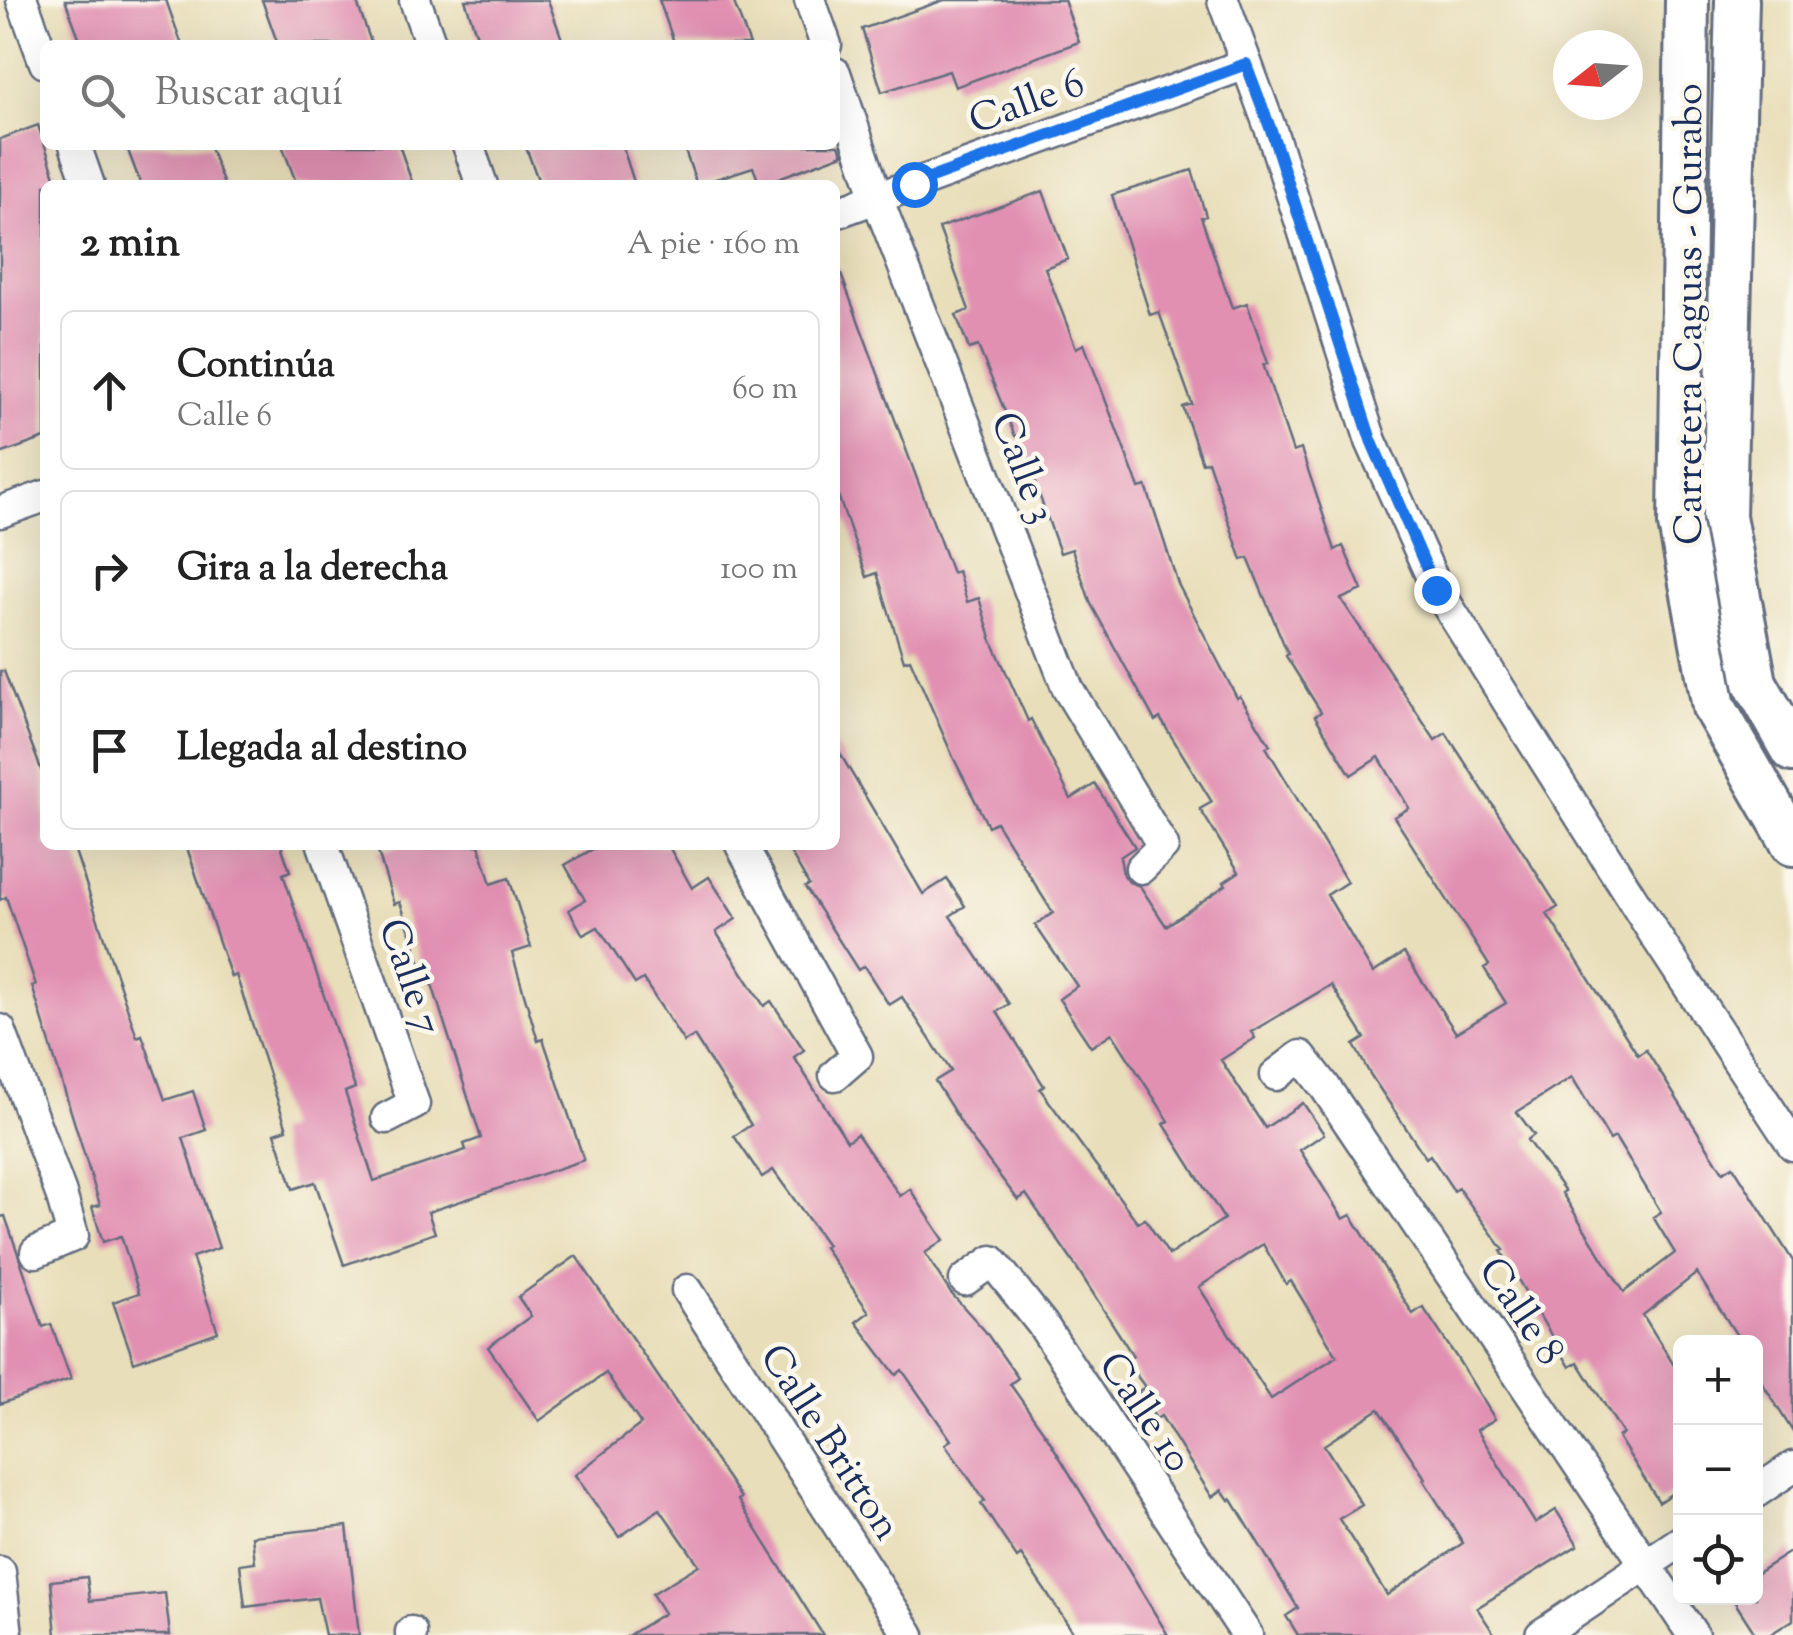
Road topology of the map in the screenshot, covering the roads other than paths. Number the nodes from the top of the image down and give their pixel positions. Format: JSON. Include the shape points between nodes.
{"nodes":[{"id":1,"x":22,"y":0,"type":"edge"},
{"id":2,"x":415,"y":0,"type":"edge"},
{"id":3,"x":810,"y":0,"type":"edge"},
{"id":4,"x":1223,"y":0,"type":"edge"},
{"id":5,"x":1687,"y":0,"type":"edge"},
{"id":6,"x":1737,"y":0,"type":"edge"},
{"id":7,"x":430,"y":40,"type":"edge"},
{"id":8,"x":824,"y":40,"type":"edge"},
{"id":9,"x":40,"y":49,"type":"edge"},
{"id":10,"x":1246,"y":64,"type":"junction"},
{"id":11,"x":840,"y":87,"type":"edge"},
{"id":12,"x":76,"y":150,"type":"edge"},
{"id":13,"x":470,"y":150,"type":"edge"},
{"id":14,"x":87,"y":180,"type":"edge"},
{"id":15,"x":480,"y":180,"type":"edge"},
{"id":16,"x":878,"y":198,"type":"junction"},
{"id":17,"x":840,"y":211,"type":"edge"},
{"id":18,"x":40,"y":498,"type":"edge"},
{"id":19,"x":0,"y":512,"type":"edge"},
{"id":20,"x":1793,"y":750,"type":"edge"},
{"id":21,"x":1793,"y":844,"type":"edge"},
{"id":22,"x":325,"y":850,"type":"edge"},
{"id":23,"x":745,"y":850,"type":"edge"},
{"id":24,"x":1140,"y":868,"type":"dead end"},
{"id":25,"x":0,"y":1030,"type":"edge"},
{"id":26,"x":836,"y":1074,"type":"dead end"},
{"id":27,"x":1276,"y":1075,"type":"dead end"},
{"id":28,"x":387,"y":1118,"type":"dead end"},
{"id":29,"x":1793,"y":1144,"type":"edge"},
{"id":30,"x":36,"y":1252,"type":"dead end"},
{"id":31,"x":965,"y":1280,"type":"dead end"},
{"id":32,"x":687,"y":1290,"type":"dead end"},
{"id":33,"x":1793,"y":1467,"type":"edge"},
{"id":34,"x":1763,"y":1487,"type":"edge"},
{"id":35,"x":1673,"y":1547,"type":"edge"},
{"id":36,"x":1647,"y":1566,"type":"junction"},
{"id":37,"x":0,"y":1572,"type":"edge"},
{"id":38,"x":8,"y":1635,"type":"edge"},
{"id":39,"x":909,"y":1635,"type":"edge"},
{"id":40,"x":1247,"y":1635,"type":"edge"},
{"id":41,"x":1541,"y":1635,"type":"edge"},
{"id":42,"x":1692,"y":1635,"type":"edge"}],
"edges":[{"from":1,"to":9,"type":"street"},
{"from":2,"to":7,"type":"street"},
{"from":3,"to":8,"type":"street"},
{"from":4,"to":10,"type":"street"},
{"from":5,"to":21,"type":"main road","name":"Carretera Caguas - Gurabo","via":[[1680,524],[1714,707]]},
{"from":6,"to":20,"type":"main road","name":"Carretera Caguas - Gurabo","via":[[1724,516],[1754,684]]},
{"from":10,"to":16,"type":"street","name":"Calle 6"},
{"from":10,"to":29,"type":"street","via":[[1371,440],[1436,590]]},
{"from":11,"to":16,"type":"street","name":"Calle 3"},
{"from":12,"to":14,"type":"street"},
{"from":13,"to":15,"type":"street"},
{"from":16,"to":17,"type":"street","name":"Calle 6"},
{"from":16,"to":24,"type":"street","name":"Calle 3","via":[[1068,688],[1163,846]]},
{"from":18,"to":19,"type":"street"},
{"from":22,"to":28,"type":"street","name":"Calle 7","via":[[414,1104]]},
{"from":23,"to":26,"type":"street","via":[[856,1056]]},
{"from":25,"to":30,"type":"street","via":[[73,1236]]},
{"from":27,"to":36,"type":"street","name":"Calle 8","via":[[1301,1056]]},
{"from":31,"to":40,"type":"street","name":"Calle 10","via":[[992,1262],[1042,1324]]},
{"from":32,"to":39,"type":"street","name":"Calle Britton"},
{"from":33,"to":34,"type":"street"},
{"from":35,"to":36,"type":"street"},
{"from":36,"to":41,"type":"street"},
{"from":36,"to":42,"type":"street","name":"Calle 8"},
{"from":37,"to":38,"type":"street"}]}
